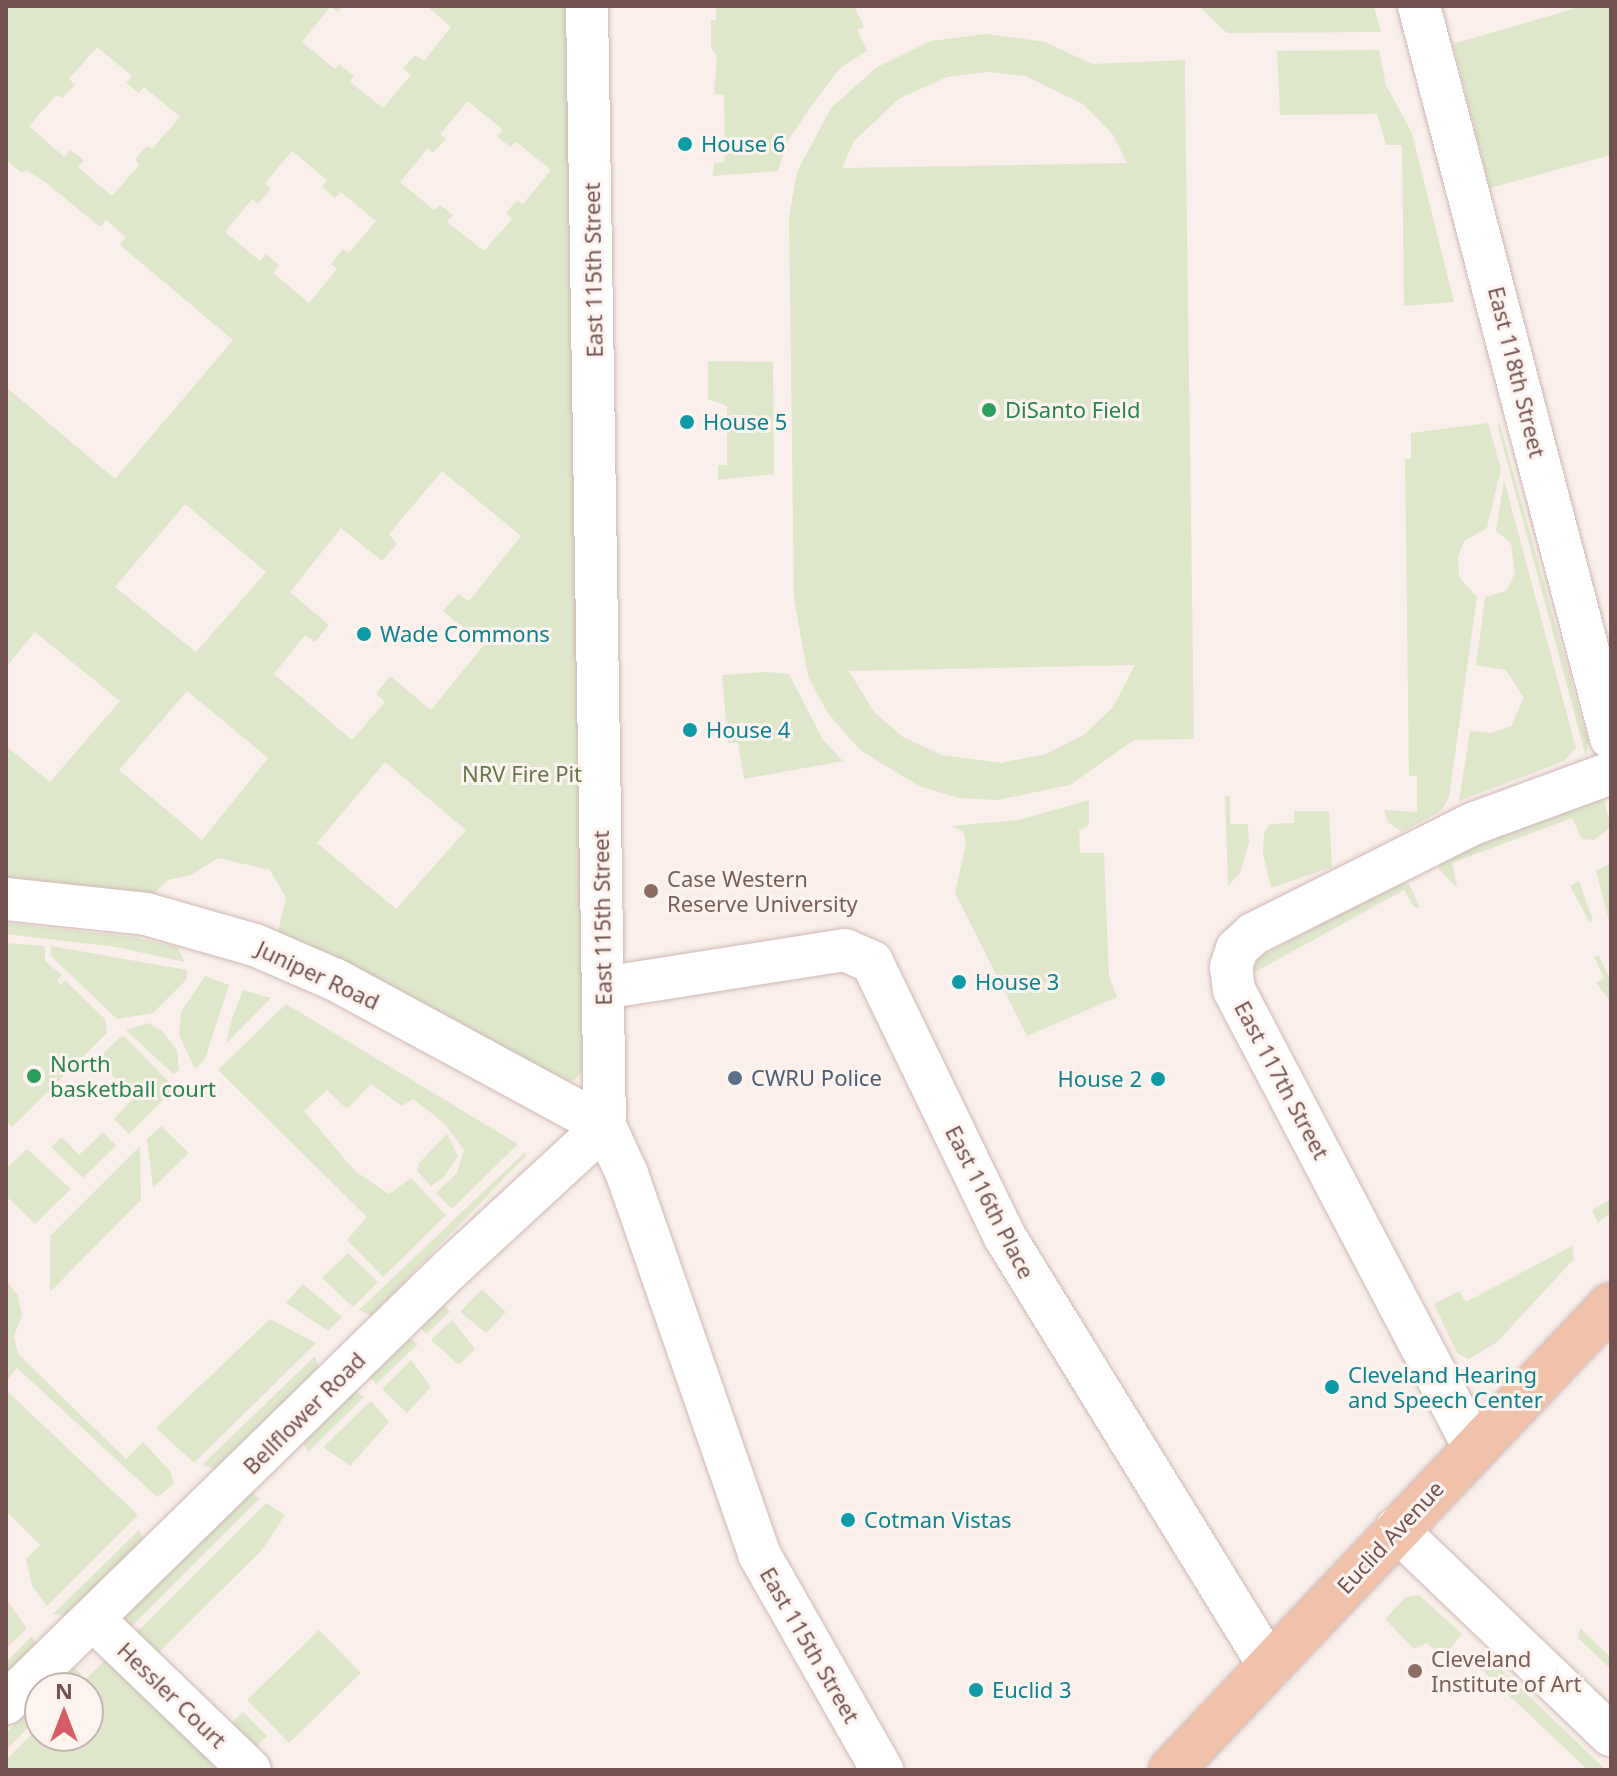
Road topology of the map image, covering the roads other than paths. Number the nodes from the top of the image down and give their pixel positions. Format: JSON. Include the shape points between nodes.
{"nodes":[{"id":1,"x":587,"y":6,"type":"edge"},
{"id":2,"x":1419,"y":6,"type":"edge"},
{"id":3,"x":1611,"y":738,"type":"edge"},
{"id":4,"x":1611,"y":773,"type":"edge"},
{"id":5,"x":6,"y":899,"type":"edge"},
{"id":6,"x":603,"y":988,"type":"junction"},
{"id":7,"x":605,"y":1126,"type":"junction"},
{"id":8,"x":1611,"y":1305,"type":"edge"},
{"id":9,"x":1475,"y":1449,"type":"junction"},
{"id":10,"x":1396,"y":1529,"type":"junction"},
{"id":11,"x":94,"y":1620,"type":"junction"},
{"id":12,"x":1270,"y":1667,"type":"junction"},
{"id":13,"x":6,"y":1703,"type":"edge"},
{"id":14,"x":1611,"y":1735,"type":"edge"},
{"id":15,"x":250,"y":1770,"type":"edge"},
{"id":16,"x":882,"y":1770,"type":"edge"},
{"id":17,"x":1171,"y":1770,"type":"edge"}],
"edges":[{"from":1,"to":6,"type":"street","name":"East 115th Street"},
{"from":2,"to":3,"type":"street","name":"East 118th Street"},
{"from":4,"to":9,"type":"street","name":"East 117th Street","via":[[1475,823],[1253,934],[1237,949],[1231,967],[1234,990]]},
{"from":5,"to":7,"type":"street","name":"Juniper Road","via":[[146,914],[255,945],[336,980]]},
{"from":6,"to":7,"type":"street","name":"East 115th Street"},
{"from":6,"to":12,"type":"street","name":"East 116th Place","via":[[845,950],[872,962],[1005,1237]]},
{"from":7,"to":11,"type":"street","name":"Bellflower Road","via":[[482,1238]]},
{"from":7,"to":16,"type":"street","name":"East 115th Street","via":[[627,1174],[759,1554]]},
{"from":8,"to":9,"type":"main road","name":"Euclid Avenue"},
{"from":9,"to":10,"type":"main road","name":"Euclid Avenue"},
{"from":10,"to":12,"type":"main road","name":"Euclid Avenue"},
{"from":10,"to":14,"type":"street"},
{"from":11,"to":13,"type":"street","name":"Bellflower Road"},
{"from":11,"to":15,"type":"street","name":"Hessler Court"},
{"from":12,"to":17,"type":"main road","name":"Euclid Avenue"}]}
